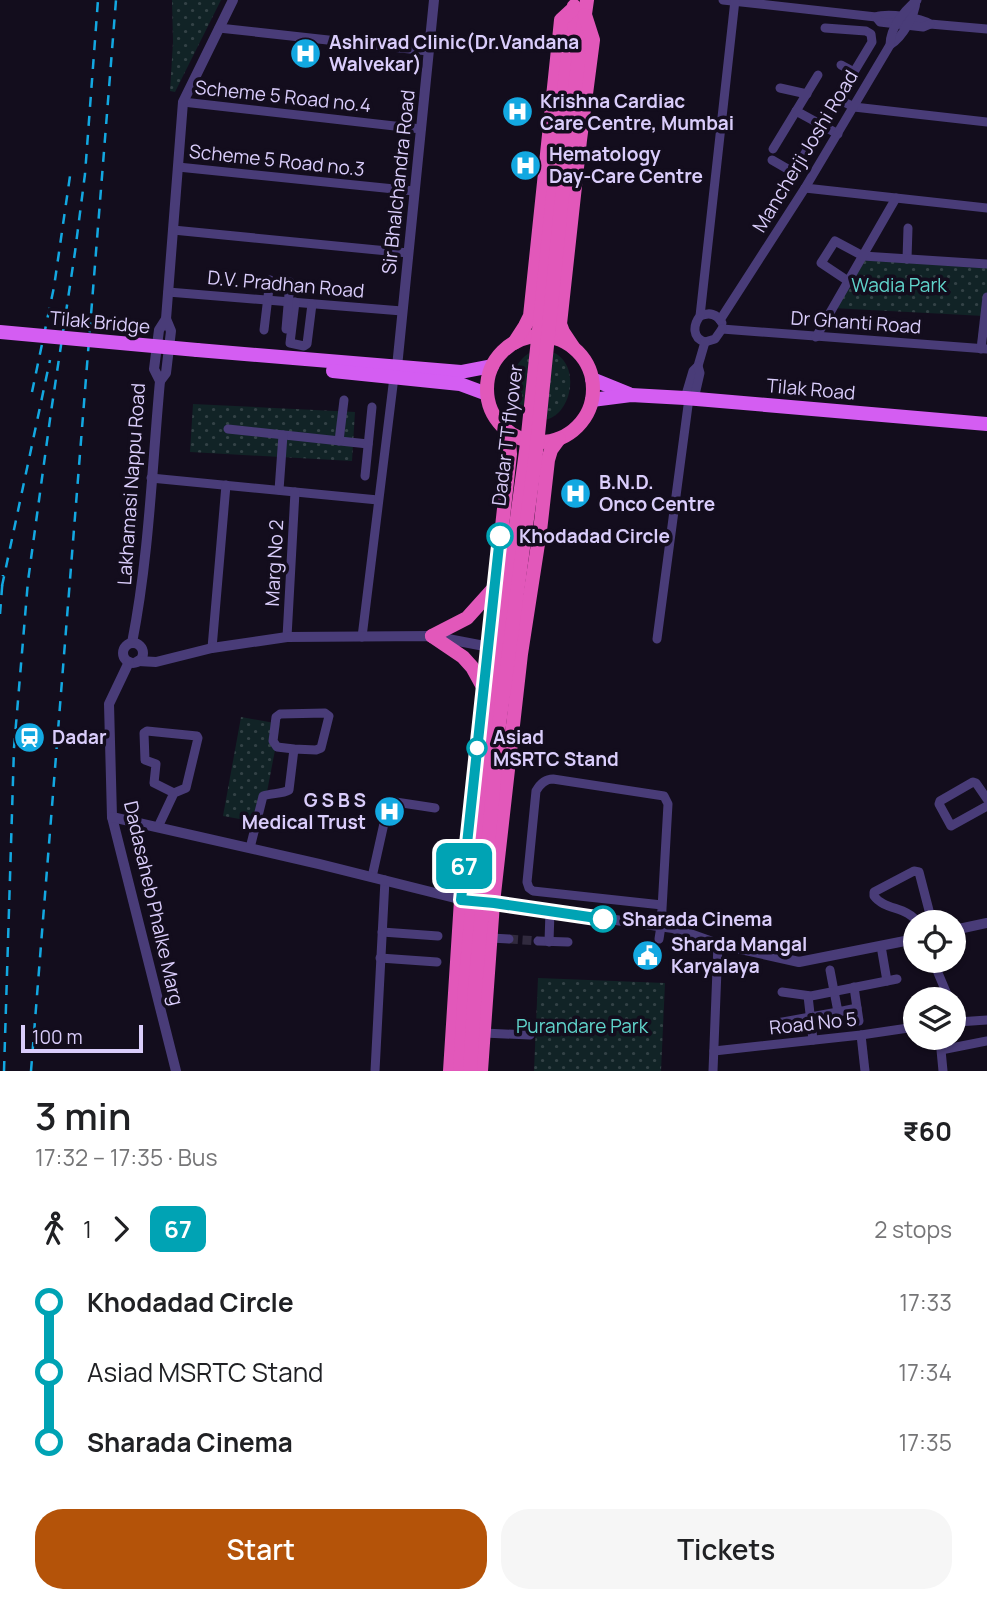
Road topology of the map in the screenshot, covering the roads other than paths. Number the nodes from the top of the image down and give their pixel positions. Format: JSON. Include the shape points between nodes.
{"nodes":[{"id":1,"x":233,"y":0,"type":"edge"},
{"id":2,"x":434,"y":0,"type":"edge"},
{"id":3,"x":587,"y":0,"type":"edge"},
{"id":4,"x":723,"y":0,"type":"edge"},
{"id":5,"x":735,"y":1,"type":"edge"},
{"id":6,"x":916,"y":1,"type":"edge"},
{"id":7,"x":791,"y":4,"type":"edge"},
{"id":8,"x":578,"y":8,"type":"edge"},
{"id":9,"x":840,"y":13,"type":"junction"},
{"id":10,"x":855,"y":15,"type":"junction"},
{"id":11,"x":987,"y":19,"type":"edge"},
{"id":12,"x":904,"y":21,"type":"junction"},
{"id":13,"x":219,"y":28,"type":"junction"},
{"id":14,"x":825,"y":28,"type":"dead end"},
{"id":15,"x":838,"y":29,"type":"junction"},
{"id":16,"x":984,"y":29,"type":"edge"},
{"id":17,"x":853,"y":30,"type":"junction"},
{"id":18,"x":428,"y":51,"type":"junction"},
{"id":19,"x":573,"y":55,"type":"junction"},
{"id":20,"x":861,"y":60,"type":"junction"},
{"id":21,"x":841,"y":65,"type":"dead end"},
{"id":22,"x":877,"y":68,"type":"junction"},
{"id":23,"x":854,"y":72,"type":"junction"},
{"id":24,"x":818,"y":75,"type":"dead end"},
{"id":25,"x":845,"y":86,"type":"junction"},
{"id":26,"x":780,"y":88,"type":"dead end"},
{"id":27,"x":807,"y":94,"type":"junction"},
{"id":28,"x":861,"y":95,"type":"junction"},
{"id":29,"x":838,"y":99,"type":"junction"},
{"id":30,"x":183,"y":102,"type":"junction"},
{"id":31,"x":854,"y":107,"type":"junction"},
{"id":32,"x":796,"y":111,"type":"junction"},
{"id":33,"x":830,"y":112,"type":"junction"},
{"id":34,"x":846,"y":120,"type":"junction"},
{"id":35,"x":987,"y":122,"type":"edge"},
{"id":36,"x":822,"y":125,"type":"junction"},
{"id":37,"x":421,"y":129,"type":"junction"},
{"id":38,"x":838,"y":134,"type":"junction"},
{"id":39,"x":815,"y":137,"type":"junction"},
{"id":40,"x":831,"y":146,"type":"junction"},
{"id":41,"x":773,"y":149,"type":"dead end"},
{"id":42,"x":803,"y":158,"type":"junction"},
{"id":43,"x":772,"y":160,"type":"dead end"},
{"id":44,"x":818,"y":166,"type":"junction"},
{"id":45,"x":178,"y":167,"type":"junction"},
{"id":46,"x":805,"y":188,"type":"junction"},
{"id":47,"x":414,"y":191,"type":"junction"},
{"id":48,"x":896,"y":198,"type":"junction"},
{"id":49,"x":987,"y":208,"type":"edge"},
{"id":50,"x":908,"y":228,"type":"dead end"},
{"id":51,"x":173,"y":230,"type":"junction"},
{"id":52,"x":408,"y":253,"type":"junction"},
{"id":53,"x":863,"y":256,"type":"junction"},
{"id":54,"x":907,"y":259,"type":"junction"},
{"id":55,"x":987,"y":264,"type":"edge"},
{"id":56,"x":270,"y":280,"type":"dead end"},
{"id":57,"x":848,"y":281,"type":"junction"},
{"id":58,"x":290,"y":282,"type":"dead end"},
{"id":59,"x":168,"y":292,"type":"junction"},
{"id":60,"x":987,"y":297,"type":"edge"},
{"id":61,"x":268,"y":298,"type":"junction"},
{"id":62,"x":290,"y":300,"type":"junction"},
{"id":63,"x":312,"y":304,"type":"junction"},
{"id":64,"x":402,"y":311,"type":"junction"},
{"id":65,"x":700,"y":316,"type":"junction"},
{"id":66,"x":721,"y":325,"type":"junction"},
{"id":67,"x":264,"y":330,"type":"dead end"},
{"id":68,"x":0,"y":332,"type":"edge"},
{"id":69,"x":285,"y":334,"type":"dead end"},
{"id":70,"x":816,"y":337,"type":"junction"},
{"id":71,"x":0,"y":340,"type":"edge"},
{"id":72,"x":705,"y":342,"type":"junction"},
{"id":73,"x":514,"y":343,"type":"junction"},
{"id":74,"x":573,"y":347,"type":"junction"},
{"id":75,"x":984,"y":349,"type":"edge"},
{"id":76,"x":197,"y":354,"type":"junction"},
{"id":77,"x":492,"y":366,"type":"junction"},
{"id":78,"x":395,"y":372,"type":"junction"},
{"id":79,"x":592,"y":379,"type":"junction"},
{"id":80,"x":487,"y":394,"type":"junction"},
{"id":81,"x":631,"y":395,"type":"junction"},
{"id":82,"x":690,"y":398,"type":"junction"},
{"id":83,"x":344,"y":400,"type":"dead end"},
{"id":84,"x":592,"y":400,"type":"junction"},
{"id":85,"x":372,"y":407,"type":"dead end"},
{"id":86,"x":987,"y":424,"type":"edge"},
{"id":87,"x":228,"y":429,"type":"dead end"},
{"id":88,"x":505,"y":429,"type":"junction"},
{"id":89,"x":283,"y":435,"type":"junction"},
{"id":90,"x":559,"y":439,"type":"junction"},
{"id":91,"x":339,"y":441,"type":"junction"},
{"id":92,"x":368,"y":444,"type":"junction"},
{"id":93,"x":366,"y":458,"type":"junction"},
{"id":94,"x":383,"y":460,"type":"junction"},
{"id":95,"x":365,"y":476,"type":"dead end"},
{"id":96,"x":151,"y":478,"type":"junction"},
{"id":97,"x":226,"y":485,"type":"junction"},
{"id":98,"x":279,"y":490,"type":"junction"},
{"id":99,"x":295,"y":492,"type":"junction"},
{"id":100,"x":378,"y":500,"type":"junction"},
{"id":101,"x":501,"y":530,"type":"junction"},
{"id":102,"x":540,"y":531,"type":"junction"},
{"id":103,"x":495,"y":587,"type":"junction"},
{"id":104,"x":362,"y":636,"type":"junction"},
{"id":105,"x":432,"y":636,"type":"junction"},
{"id":106,"x":287,"y":637,"type":"junction"},
{"id":107,"x":657,"y":639,"type":"dead end"},
{"id":108,"x":488,"y":647,"type":"junction"},
{"id":109,"x":212,"y":648,"type":"junction"},
{"id":110,"x":522,"y":649,"type":"junction"},
{"id":111,"x":133,"y":661,"type":"junction"},
{"id":112,"x":484,"y":688,"type":"junction"},
{"id":113,"x":294,"y":749,"type":"junction"},
{"id":114,"x":477,"y":751,"type":"junction"},
{"id":115,"x":510,"y":752,"type":"junction"},
{"id":116,"x":174,"y":793,"type":"junction"},
{"id":117,"x":987,"y":799,"type":"edge"},
{"id":118,"x":987,"y":806,"type":"edge"},
{"id":119,"x":435,"y":808,"type":"dead end"},
{"id":120,"x":112,"y":817,"type":"junction"},
{"id":121,"x":158,"y":827,"type":"junction"},
{"id":122,"x":250,"y":848,"type":"junction"},
{"id":123,"x":372,"y":877,"type":"junction"},
{"id":124,"x":385,"y":880,"type":"junction"},
{"id":125,"x":568,"y":894,"type":"junction"},
{"id":126,"x":461,"y":900,"type":"junction"},
{"id":127,"x":494,"y":903,"type":"junction"},
{"id":128,"x":662,"y":905,"type":"junction"},
{"id":129,"x":929,"y":910,"type":"edge"},
{"id":130,"x":550,"y":911,"type":"junction"},
{"id":131,"x":903,"y":912,"type":"edge"},
{"id":132,"x":566,"y":914,"type":"junction"},
{"id":133,"x":987,"y":923,"type":"edge"},
{"id":134,"x":661,"y":926,"type":"junction"},
{"id":135,"x":966,"y":927,"type":"edge"},
{"id":136,"x":382,"y":932,"type":"junction"},
{"id":137,"x":439,"y":936,"type":"dead end"},
{"id":138,"x":491,"y":938,"type":"junction"},
{"id":139,"x":509,"y":939,"type":"tunnel mouth"},
{"id":140,"x":659,"y":939,"type":"dead end"},
{"id":141,"x":538,"y":941,"type":"tunnel mouth"},
{"id":142,"x":903,"y":941,"type":"edge"},
{"id":143,"x":549,"y":942,"type":"junction"},
{"id":144,"x":568,"y":942,"type":"dead end"},
{"id":145,"x":718,"y":944,"type":"junction"},
{"id":146,"x":881,"y":946,"type":"junction"},
{"id":147,"x":380,"y":958,"type":"junction"},
{"id":148,"x":437,"y":962,"type":"dead end"},
{"id":149,"x":830,"y":970,"type":"dead end"},
{"id":150,"x":854,"y":987,"type":"junction"},
{"id":151,"x":834,"y":991,"type":"junction"},
{"id":152,"x":782,"y":992,"type":"dead end"},
{"id":153,"x":808,"y":996,"type":"junction"},
{"id":154,"x":857,"y":1008,"type":"junction"},
{"id":155,"x":838,"y":1012,"type":"junction"},
{"id":156,"x":810,"y":1017,"type":"junction"},
{"id":157,"x":859,"y":1021,"type":"dead end"},
{"id":158,"x":966,"y":1022,"type":"edge"},
{"id":159,"x":777,"y":1023,"type":"dead end"},
{"id":160,"x":987,"y":1023,"type":"edge"},
{"id":161,"x":903,"y":1029,"type":"edge"},
{"id":162,"x":484,"y":1032,"type":"junction"},
{"id":163,"x":530,"y":1035,"type":"dead end"},
{"id":164,"x":860,"y":1035,"type":"junction"},
{"id":165,"x":813,"y":1040,"type":"junction"},
{"id":166,"x":987,"y":1041,"type":"edge"},
{"id":167,"x":714,"y":1051,"type":"junction"},
{"id":168,"x":176,"y":1071,"type":"edge"},
{"id":169,"x":375,"y":1071,"type":"edge"},
{"id":170,"x":450,"y":1071,"type":"edge"},
{"id":171,"x":460,"y":1071,"type":"edge"},
{"id":172,"x":470,"y":1071,"type":"edge"},
{"id":173,"x":481,"y":1071,"type":"edge"},
{"id":174,"x":713,"y":1071,"type":"edge"},
{"id":175,"x":865,"y":1071,"type":"edge"},
{"id":176,"x":943,"y":1071,"type":"edge"}],
"edges":[{"from":1,"to":13,"type":"street","name":"Lakhamasi Nappu Road"},
{"from":2,"to":18,"type":"street","name":"Sir Bhalchandra Road"},
{"from":3,"to":8,"type":"highway"},
{"from":4,"to":5,"type":"street"},
{"from":5,"to":7,"type":"street"},
{"from":5,"to":65,"type":"street"},
{"from":6,"to":12,"type":"street","name":"Mancherji Joshi Road","via":[[908,7]]},
{"from":7,"to":9,"type":"street"},
{"from":8,"to":19,"type":"highway"},
{"from":8,"to":73,"type":"highway","via":[[561,20],[530,316]]},
{"from":8,"to":74,"type":"highway","via":[[593,40],[560,324]]},
{"from":9,"to":10,"type":"street"},
{"from":9,"to":15,"type":"street"},
{"from":10,"to":12,"type":"street"},
{"from":10,"to":17,"type":"street"},
{"from":11,"to":16,"type":"street"},
{"from":12,"to":16,"type":"street"},
{"from":12,"to":22,"type":"street","name":"Mancherji Joshi Road","via":[[890,36]]},
{"from":13,"to":18,"type":"street"},
{"from":13,"to":30,"type":"street","name":"Lakhamasi Nappu Road"},
{"from":14,"to":15,"type":"street"},
{"from":15,"to":17,"type":"street"},
{"from":17,"to":20,"type":"street","via":[[866,31],[872,37]]},
{"from":18,"to":37,"type":"street","name":"Sir Bhalchandra Road"},
{"from":19,"to":171,"type":"highway","name":"Dadar TT flyover","bridge":true,"via":[[489,724]]},
{"from":19,"to":172,"type":"highway","name":"Dadar TT flyover","bridge":true,"via":[[537,445],[499,725]]},
{"from":20,"to":22,"type":"street"},
{"from":20,"to":23,"type":"street"},
{"from":21,"to":23,"type":"street"},
{"from":22,"to":28,"type":"street","name":"Mancherji Joshi Road"},
{"from":23,"to":25,"type":"street"},
{"from":24,"to":27,"type":"street"},
{"from":25,"to":28,"type":"street"},
{"from":25,"to":29,"type":"street"},
{"from":26,"to":27,"type":"street"},
{"from":27,"to":32,"type":"street"},
{"from":28,"to":31,"type":"street","name":"Mancherji Joshi Road"},
{"from":29,"to":31,"type":"street"},
{"from":29,"to":33,"type":"street"},
{"from":30,"to":37,"type":"street","name":"Scheme 5 Road no.4"},
{"from":30,"to":45,"type":"street","name":"Lakhamasi Nappu Road"},
{"from":31,"to":34,"type":"street","name":"Mancherji Joshi Road"},
{"from":31,"to":35,"type":"street"},
{"from":32,"to":36,"type":"street"},
{"from":32,"to":41,"type":"street"},
{"from":33,"to":34,"type":"street"},
{"from":33,"to":36,"type":"street"},
{"from":34,"to":38,"type":"street","name":"Mancherji Joshi Road"},
{"from":36,"to":38,"type":"street"},
{"from":36,"to":39,"type":"street"},
{"from":37,"to":47,"type":"street","name":"Sir Bhalchandra Road"},
{"from":38,"to":40,"type":"street","name":"Mancherji Joshi Road"},
{"from":39,"to":40,"type":"street"},
{"from":39,"to":42,"type":"street"},
{"from":40,"to":44,"type":"street","name":"Mancherji Joshi Road"},
{"from":42,"to":43,"type":"street","via":[[793,171]]},
{"from":42,"to":44,"type":"street"},
{"from":44,"to":46,"type":"street","name":"Mancherji Joshi Road"},
{"from":45,"to":47,"type":"street","name":"Scheme 5 Road no.3"},
{"from":45,"to":51,"type":"street","name":"Lakhamasi Nappu Road"},
{"from":46,"to":48,"type":"street"},
{"from":46,"to":66,"type":"street","name":"Mancherji Joshi Road"},
{"from":47,"to":52,"type":"street","name":"Sir Bhalchandra Road"},
{"from":48,"to":49,"type":"street"},
{"from":48,"to":53,"type":"street"},
{"from":50,"to":54,"type":"street"},
{"from":51,"to":52,"type":"street"},
{"from":51,"to":59,"type":"street","name":"Lakhamasi Nappu Road"},
{"from":52,"to":64,"type":"street","name":"Sir Bhalchandra Road"},
{"from":53,"to":54,"type":"street"},
{"from":53,"to":57,"type":"street"},
{"from":53,"to":57,"type":"street","via":[[835,241],[821,260]]},
{"from":54,"to":55,"type":"street"},
{"from":56,"to":61,"type":"street"},
{"from":57,"to":70,"type":"street"},
{"from":58,"to":62,"type":"street"},
{"from":59,"to":61,"type":"street","name":"D.V. Pradhan Road"},
{"from":59,"to":96,"type":"street","name":"Lakhamasi Nappu Road","via":[[154,369],[160,381]]},
{"from":60,"to":75,"type":"street"},
{"from":61,"to":62,"type":"street","name":"D.V. Pradhan Road"},
{"from":61,"to":67,"type":"street"},
{"from":62,"to":63,"type":"street","name":"D.V. Pradhan Road"},
{"from":62,"to":63,"type":"street","via":[[290,343],[304,346]]},
{"from":62,"to":69,"type":"street"},
{"from":63,"to":64,"type":"street","name":"D.V. Pradhan Road"},
{"from":64,"to":78,"type":"street","name":"Sir Bhalchandra Road"},
{"from":65,"to":66,"type":"street","via":[[711,313]]},
{"from":65,"to":72,"type":"street","via":[[694,331]]},
{"from":66,"to":70,"type":"street","name":"Dr Ghanti Road"},
{"from":66,"to":72,"type":"street","name":"Mancherji Joshi Road","via":[[715,339]]},
{"from":68,"to":76,"type":"main road","name":"Tilak Bridge","bridge":true},
{"from":70,"to":75,"type":"street","name":"Dr Ghanti Road"},
{"from":71,"to":76,"type":"main road","name":"Tilak Bridge"},
{"from":72,"to":82,"type":"street"},
{"from":73,"to":74,"type":"highway","via":[[544,336]]},
{"from":73,"to":77,"type":"highway"},
{"from":74,"to":79,"type":"highway","via":[[586,361]]},
{"from":76,"to":78,"type":"main road"},
{"from":77,"to":78,"type":"main road","via":[[461,372]]},
{"from":77,"to":80,"type":"highway"},
{"from":78,"to":80,"type":"main road"},
{"from":78,"to":94,"type":"street","name":"Sir Bhalchandra Road"},
{"from":79,"to":81,"type":"main road","name":"Tilak Road"},
{"from":79,"to":84,"type":"highway"},
{"from":80,"to":88,"type":"highway"},
{"from":81,"to":82,"type":"main road","name":"Tilak Road"},
{"from":81,"to":84,"type":"main road","name":"Tilak Road"},
{"from":82,"to":86,"type":"main road","name":"Tilak Road"},
{"from":82,"to":107,"type":"street"},
{"from":83,"to":91,"type":"street"},
{"from":84,"to":90,"type":"highway","via":[[586,416]]},
{"from":85,"to":92,"type":"street"},
{"from":87,"to":89,"type":"street"},
{"from":88,"to":90,"type":"highway","via":[[531,441]]},
{"from":88,"to":101,"type":"highway","via":[[510,454]]},
{"from":89,"to":91,"type":"street"},
{"from":89,"to":98,"type":"street"},
{"from":90,"to":102,"type":"highway","via":[[548,460]]},
{"from":91,"to":92,"type":"street"},
{"from":92,"to":93,"type":"street"},
{"from":93,"to":94,"type":"street"},
{"from":93,"to":95,"type":"street"},
{"from":94,"to":100,"type":"street","name":"Sir Bhalchandra Road"},
{"from":96,"to":97,"type":"street"},
{"from":96,"to":111,"type":"street","name":"Lakhamasi Nappu Road","via":[[146,553],[132,643],[138,644],[142,656]]},
{"from":97,"to":98,"type":"street"},
{"from":97,"to":109,"type":"street"},
{"from":98,"to":99,"type":"street"},
{"from":99,"to":100,"type":"street"},
{"from":99,"to":106,"type":"street","name":"Marg No 2"},
{"from":100,"to":104,"type":"street","name":"Sir Bhalchandra Road"},
{"from":101,"to":102,"type":"highway"},
{"from":101,"to":103,"type":"highway"},
{"from":102,"to":110,"type":"highway"},
{"from":103,"to":105,"type":"highway","via":[[467,618]]},
{"from":103,"to":108,"type":"highway"},
{"from":104,"to":105,"type":"street"},
{"from":104,"to":106,"type":"street"},
{"from":105,"to":108,"type":"street"},
{"from":105,"to":112,"type":"highway","via":[[463,657]]},
{"from":106,"to":109,"type":"street"},
{"from":108,"to":110,"type":"street"},
{"from":108,"to":112,"type":"highway"},
{"from":109,"to":111,"type":"street","via":[[156,662]]},
{"from":110,"to":115,"type":"highway"},
{"from":111,"to":120,"type":"street","name":"Dadasaheb Phalke Marg","via":[[109,704]]},
{"from":112,"to":114,"type":"highway"},
{"from":113,"to":113,"type":"street","via":[[321,748],[329,716],[276,717],[272,741],[278,747]]},
{"from":113,"to":122,"type":"street","via":[[289,790],[263,796]]},
{"from":114,"to":115,"type":"highway"},
{"from":114,"to":126,"type":"highway"},
{"from":115,"to":127,"type":"highway"},
{"from":116,"to":116,"type":"street","via":[[187,788],[198,738],[147,730],[145,760],[156,764],[154,783]]},
{"from":116,"to":121,"type":"street"},
{"from":117,"to":118,"type":"street","via":[[973,782],[939,804],[951,826]]},
{"from":119,"to":123,"type":"street","via":[[389,800]]},
{"from":120,"to":121,"type":"street"},
{"from":120,"to":168,"type":"street","name":"Dadasaheb Phalke Marg"},
{"from":121,"to":122,"type":"street"},
{"from":122,"to":123,"type":"street"},
{"from":123,"to":124,"type":"street"},
{"from":124,"to":126,"type":"street"},
{"from":124,"to":136,"type":"street"},
{"from":125,"to":128,"type":"street"},
{"from":125,"to":128,"type":"street","via":[[533,891],[527,884],[536,791],[550,779],[664,796],[668,804]]},
{"from":125,"to":132,"type":"street"},
{"from":126,"to":127,"type":"street"},
{"from":126,"to":170,"type":"highway"},
{"from":127,"to":130,"type":"street"},
{"from":127,"to":138,"type":"highway"},
{"from":128,"to":134,"type":"street"},
{"from":129,"to":131,"type":"street","via":[[919,872],[914,871],[874,892],[878,901]]},
{"from":130,"to":132,"type":"street"},
{"from":130,"to":143,"type":"street"},
{"from":132,"to":134,"type":"street"},
{"from":133,"to":135,"type":"street"},
{"from":134,"to":140,"type":"street"},
{"from":134,"to":145,"type":"street"},
{"from":136,"to":137,"type":"street"},
{"from":136,"to":147,"type":"street"},
{"from":138,"to":139,"type":"street"},
{"from":138,"to":162,"type":"highway"},
{"from":141,"to":143,"type":"street"},
{"from":142,"to":146,"type":"street"},
{"from":143,"to":144,"type":"street"},
{"from":145,"to":146,"type":"street","via":[[799,962]]},
{"from":145,"to":167,"type":"street"},
{"from":146,"to":150,"type":"street","via":[[892,980]]},
{"from":147,"to":148,"type":"street"},
{"from":147,"to":169,"type":"street"},
{"from":149,"to":151,"type":"street"},
{"from":150,"to":151,"type":"street"},
{"from":150,"to":154,"type":"street"},
{"from":151,"to":153,"type":"street"},
{"from":151,"to":155,"type":"street"},
{"from":152,"to":153,"type":"street"},
{"from":153,"to":156,"type":"street"},
{"from":154,"to":155,"type":"street"},
{"from":154,"to":157,"type":"street"},
{"from":155,"to":156,"type":"street"},
{"from":156,"to":159,"type":"street"},
{"from":156,"to":165,"type":"street"},
{"from":158,"to":160,"type":"street"},
{"from":161,"to":164,"type":"street","name":"Road No 5"},
{"from":162,"to":163,"type":"street"},
{"from":162,"to":173,"type":"highway"},
{"from":164,"to":165,"type":"street","name":"Road No 5"},
{"from":164,"to":175,"type":"street"},
{"from":165,"to":167,"type":"street","name":"Road No 5"},
{"from":166,"to":176,"type":"street","via":[[941,1050]]},
{"from":167,"to":174,"type":"street"}]}
